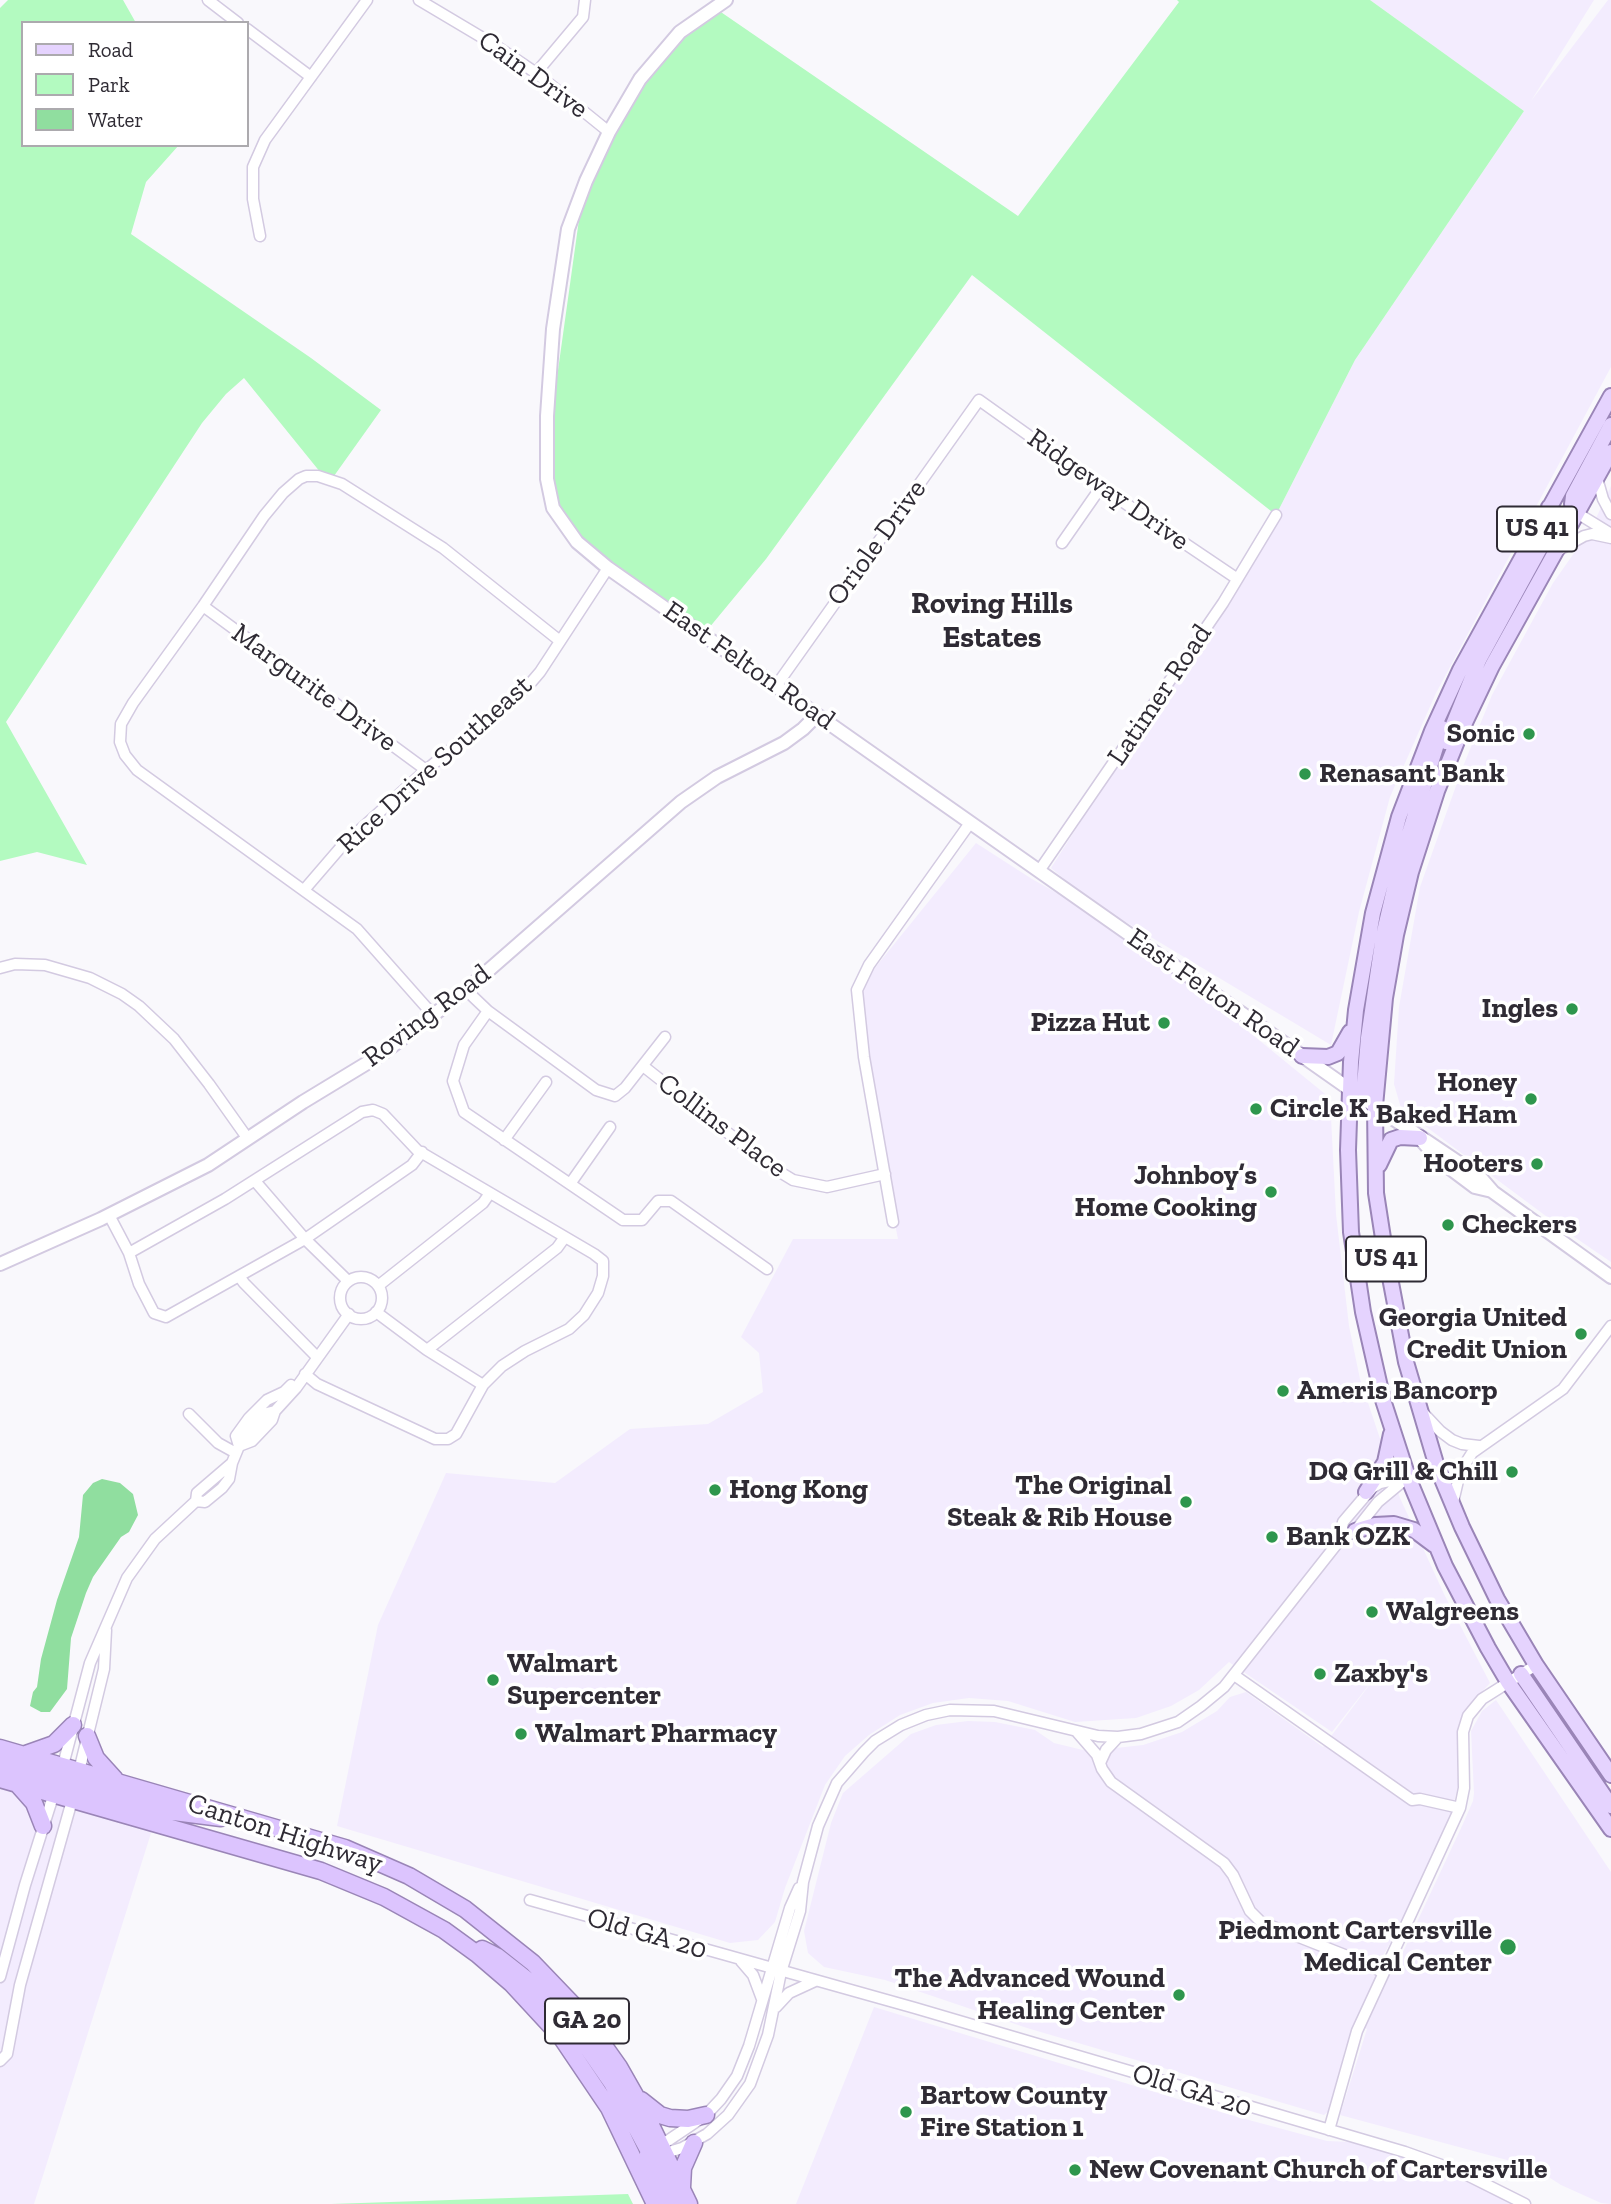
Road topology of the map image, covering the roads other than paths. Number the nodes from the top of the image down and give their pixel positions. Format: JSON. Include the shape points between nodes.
{"nodes":[{"id":1,"x":208,"y":0,"type":"edge"},
{"id":2,"x":367,"y":0,"type":"edge"},
{"id":3,"x":419,"y":0,"type":"edge"},
{"id":4,"x":584,"y":0,"type":"edge"},
{"id":5,"x":726,"y":0,"type":"edge"},
{"id":6,"x":235,"y":21,"type":"edge"},
{"id":7,"x":248,"y":30,"type":"edge"},
{"id":8,"x":536,"y":73,"type":"junction"},
{"id":9,"x":311,"y":77,"type":"junction"},
{"id":10,"x":609,"y":132,"type":"junction"},
{"id":11,"x":260,"y":236,"type":"dead end"},
{"id":12,"x":1611,"y":396,"type":"edge"},
{"id":13,"x":979,"y":400,"type":"joint"},
{"id":14,"x":1611,"y":425,"type":"edge"},
{"id":15,"x":1611,"y":452,"type":"edge"},
{"id":16,"x":1597,"y":478,"type":"junction"},
{"id":17,"x":1101,"y":486,"type":"junction"},
{"id":18,"x":1549,"y":507,"type":"junction"},
{"id":19,"x":1577,"y":513,"type":"junction"},
{"id":20,"x":1611,"y":514,"type":"edge"},
{"id":21,"x":1276,"y":515,"type":"dead end"},
{"id":22,"x":1611,"y":536,"type":"edge"},
{"id":23,"x":1062,"y":543,"type":"dead end"},
{"id":24,"x":1555,"y":552,"type":"junction"},
{"id":25,"x":608,"y":568,"type":"junction"},
{"id":26,"x":1236,"y":578,"type":"junction"},
{"id":27,"x":203,"y":607,"type":"junction"},
{"id":28,"x":560,"y":641,"type":"junction"},
{"id":29,"x":776,"y":686,"type":"junction"},
{"id":30,"x":1443,"y":707,"type":"junction"},
{"id":31,"x":817,"y":715,"type":"junction"},
{"id":32,"x":426,"y":770,"type":"junction"},
{"id":33,"x":1443,"y":775,"type":"junction"},
{"id":34,"x":970,"y":823,"type":"junction"},
{"id":35,"x":1039,"y":871,"type":"junction"},
{"id":36,"x":304,"y":890,"type":"junction"},
{"id":37,"x":0,"y":968,"type":"edge"},
{"id":38,"x":466,"y":990,"type":"junction"},
{"id":39,"x":488,"y":1011,"type":"junction"},
{"id":40,"x":434,"y":1016,"type":"junction"},
{"id":41,"x":1355,"y":1021,"type":"junction"},
{"id":42,"x":665,"y":1037,"type":"dead end"},
{"id":43,"x":1303,"y":1056,"type":"junction"},
{"id":44,"x":643,"y":1066,"type":"junction"},
{"id":45,"x":546,"y":1082,"type":"dead end"},
{"id":46,"x":1350,"y":1089,"type":"junction"},
{"id":47,"x":1369,"y":1102,"type":"junction"},
{"id":48,"x":610,"y":1127,"type":"dead end"},
{"id":49,"x":1419,"y":1138,"type":"junction"},
{"id":50,"x":248,"y":1139,"type":"junction"},
{"id":51,"x":505,"y":1140,"type":"junction"},
{"id":52,"x":422,"y":1153,"type":"junction"},
{"id":53,"x":1376,"y":1173,"type":"junction"},
{"id":54,"x":885,"y":1174,"type":"junction"},
{"id":55,"x":255,"y":1181,"type":"junction"},
{"id":56,"x":570,"y":1184,"type":"junction"},
{"id":57,"x":490,"y":1193,"type":"junction"},
{"id":58,"x":109,"y":1215,"type":"junction"},
{"id":59,"x":893,"y":1222,"type":"dead end"},
{"id":60,"x":565,"y":1237,"type":"junction"},
{"id":61,"x":305,"y":1239,"type":"junction"},
{"id":62,"x":129,"y":1253,"type":"junction"},
{"id":63,"x":0,"y":1264,"type":"edge"},
{"id":64,"x":766,"y":1269,"type":"dead end"},
{"id":65,"x":240,"y":1276,"type":"junction"},
{"id":66,"x":1611,"y":1277,"type":"edge"},
{"id":67,"x":348,"y":1281,"type":"junction"},
{"id":68,"x":378,"y":1286,"type":"junction"},
{"id":69,"x":376,"y":1311,"type":"junction"},
{"id":70,"x":349,"y":1314,"type":"junction"},
{"id":71,"x":1611,"y":1326,"type":"edge"},
{"id":72,"x":427,"y":1350,"type":"junction"},
{"id":73,"x":317,"y":1357,"type":"junction"},
{"id":74,"x":303,"y":1377,"type":"junction"},
{"id":75,"x":484,"y":1385,"type":"junction"},
{"id":76,"x":1419,"y":1409,"type":"junction"},
{"id":77,"x":189,"y":1414,"type":"dead end"},
{"id":78,"x":1391,"y":1429,"type":"junction"},
{"id":79,"x":1479,"y":1446,"type":"junction"},
{"id":80,"x":238,"y":1451,"type":"junction"},
{"id":81,"x":1437,"y":1467,"type":"junction"},
{"id":82,"x":1408,"y":1477,"type":"junction"},
{"id":83,"x":1366,"y":1492,"type":"junction"},
{"id":84,"x":1452,"y":1505,"type":"junction"},
{"id":85,"x":1355,"y":1531,"type":"junction"},
{"id":86,"x":1340,"y":1540,"type":"junction"},
{"id":87,"x":1436,"y":1547,"type":"junction"},
{"id":88,"x":106,"y":1630,"type":"junction"},
{"id":89,"x":1536,"y":1665,"type":"junction"},
{"id":90,"x":1234,"y":1675,"type":"junction"},
{"id":91,"x":1514,"y":1678,"type":"junction"},
{"id":92,"x":73,"y":1725,"type":"junction"},
{"id":93,"x":1077,"y":1732,"type":"junction"},
{"id":94,"x":87,"y":1736,"type":"junction"},
{"id":95,"x":1118,"y":1737,"type":"junction"},
{"id":96,"x":0,"y":1748,"type":"edge"},
{"id":97,"x":23,"y":1755,"type":"junction"},
{"id":98,"x":0,"y":1763,"type":"edge"},
{"id":99,"x":1100,"y":1763,"type":"junction"},
{"id":100,"x":1611,"y":1775,"type":"edge"},
{"id":101,"x":8,"y":1781,"type":"edge"},
{"id":102,"x":119,"y":1782,"type":"junction"},
{"id":103,"x":67,"y":1783,"type":"junction"},
{"id":104,"x":1611,"y":1806,"type":"edge"},
{"id":105,"x":1460,"y":1808,"type":"junction"},
{"id":106,"x":244,"y":1818,"type":"junction"},
{"id":107,"x":43,"y":1826,"type":"junction"},
{"id":108,"x":1611,"y":1829,"type":"edge"},
{"id":109,"x":530,"y":1900,"type":"dead end"},
{"id":110,"x":739,"y":1960,"type":"junction"},
{"id":111,"x":777,"y":1970,"type":"junction"},
{"id":112,"x":1383,"y":1974,"type":"junction"},
{"id":113,"x":0,"y":1977,"type":"edge"},
{"id":114,"x":816,"y":1981,"type":"junction"},
{"id":115,"x":762,"y":2003,"type":"junction"},
{"id":116,"x":773,"y":2013,"type":"junction"},
{"id":117,"x":0,"y":2061,"type":"edge"},
{"id":118,"x":635,"y":2095,"type":"junction"},
{"id":119,"x":706,"y":2115,"type":"junction"},
{"id":120,"x":1329,"y":2130,"type":"junction"},
{"id":121,"x":694,"y":2143,"type":"junction"},
{"id":122,"x":652,"y":2155,"type":"junction"},
{"id":123,"x":685,"y":2197,"type":"edge"},
{"id":124,"x":655,"y":2204,"type":"edge"},
{"id":125,"x":672,"y":2204,"type":"edge"},
{"id":126,"x":1525,"y":2204,"type":"edge"}],
"edges":[{"from":1,"to":6,"type":"street"},
{"from":2,"to":9,"type":"street"},
{"from":3,"to":8,"type":"street","name":"Cain Drive"},
{"from":4,"to":8,"type":"street","via":[[583,17]]},
{"from":5,"to":10,"type":"street","name":"East Felton Road","via":[[680,32],[640,79]]},
{"from":7,"to":9,"type":"street"},
{"from":8,"to":10,"type":"street","name":"Cain Drive"},
{"from":9,"to":11,"type":"street","via":[[265,140],[253,167]]},
{"from":10,"to":25,"type":"street","name":"East Felton Road","via":[[568,229],[553,329],[547,416],[547,479],[553,509],[577,542]]},
{"from":12,"to":18,"type":"main road","number":"US 41"},
{"from":13,"to":17,"type":"street","name":"Ridgeway Drive"},
{"from":13,"to":29,"type":"street","name":"Oriole Drive"},
{"from":14,"to":19,"type":"main road","via":[[1573,496]]},
{"from":15,"to":16,"type":"main road","number":"US 41"},
{"from":16,"to":19,"type":"main road","number":"US 41"},
{"from":16,"to":20,"type":"street"},
{"from":17,"to":23,"type":"street"},
{"from":17,"to":26,"type":"street","name":"Ridgeway Drive"},
{"from":18,"to":30,"type":"main road","number":"US 41"},
{"from":18,"to":33,"type":"main road","via":[[1555,521],[1479,660],[1445,747]]},
{"from":19,"to":22,"type":"street"},
{"from":19,"to":24,"type":"main road","number":"US 41"},
{"from":21,"to":26,"type":"street","name":"Latimer Road"},
{"from":22,"to":24,"type":"street","via":[[1584,536]]},
{"from":24,"to":33,"type":"main road","number":"US 41","via":[[1476,698]]},
{"from":25,"to":28,"type":"street","name":"Rice Drive Southeast"},
{"from":25,"to":29,"type":"street","name":"East Felton Road"},
{"from":26,"to":35,"type":"street","name":"Latimer Road"},
{"from":27,"to":28,"type":"street","via":[[283,492],[299,479],[318,476],[342,484],[443,548]]},
{"from":27,"to":32,"type":"street","name":"Margurite Drive"},
{"from":27,"to":36,"type":"street","via":[[126,713],[120,742],[130,762],[149,780]]},
{"from":28,"to":32,"type":"street","name":"Rice Drive Southeast","via":[[528,686]]},
{"from":29,"to":31,"type":"street","name":"East Felton Road"},
{"from":30,"to":41,"type":"main road","number":"US 41","via":[[1410,785],[1384,869]]},
{"from":30,"to":47,"type":"main road","via":[[1447,713],[1401,859],[1383,936],[1373,1001]]},
{"from":31,"to":34,"type":"street","name":"East Felton Road"},
{"from":31,"to":38,"type":"street","name":"Roving Road","via":[[785,743],[717,777],[681,802]]},
{"from":32,"to":36,"type":"street","name":"Rice Drive Southeast","via":[[341,847]]},
{"from":33,"to":47,"type":"main road","number":"US 41","via":[[1396,935]]},
{"from":34,"to":35,"type":"street","name":"East Felton Road"},
{"from":34,"to":54,"type":"street","via":[[869,965],[857,990]]},
{"from":35,"to":43,"type":"street","name":"East Felton Road"},
{"from":36,"to":40,"type":"street","via":[[357,929]]},
{"from":37,"to":50,"type":"street","via":[[33,964],[68,971],[105,984],[131,1000],[174,1039]]},
{"from":38,"to":39,"type":"street"},
{"from":38,"to":40,"type":"street","name":"Roving Road"},
{"from":39,"to":44,"type":"street","via":[[596,1090],[615,1096]]},
{"from":39,"to":51,"type":"street","via":[[464,1045],[453,1081],[464,1112]]},
{"from":40,"to":50,"type":"street","name":"Roving Road"},
{"from":41,"to":43,"type":"main road","via":[[1338,1053]]},
{"from":41,"to":46,"type":"main road","number":"US 41"},
{"from":42,"to":44,"type":"street"},
{"from":43,"to":46,"type":"street","name":"East Felton Road"},
{"from":44,"to":54,"type":"street","name":"Collins Place","via":[[793,1180],[827,1187]]},
{"from":45,"to":51,"type":"street"},
{"from":46,"to":47,"type":"street","name":"East Felton Road"},
{"from":46,"to":78,"type":"main road","number":"US 41","via":[[1348,1194],[1356,1268]]},
{"from":47,"to":49,"type":"street","name":"East Felton Road"},
{"from":47,"to":53,"type":"main road","number":"US 41"},
{"from":48,"to":56,"type":"street"},
{"from":49,"to":53,"type":"main road","via":[[1391,1140]]},
{"from":49,"to":66,"type":"street","name":"East Felton Road","via":[[1439,1160],[1475,1186],[1493,1192]]},
{"from":50,"to":58,"type":"street","name":"Roving Road","via":[[208,1165]]},
{"from":51,"to":56,"type":"street"},
{"from":52,"to":55,"type":"street","via":[[383,1114],[373,1110],[362,1112]]},
{"from":52,"to":57,"type":"street"},
{"from":52,"to":61,"type":"street","via":[[412,1165]]},
{"from":53,"to":76,"type":"main road","number":"US 41","via":[[1387,1265]]},
{"from":54,"to":59,"type":"street"},
{"from":55,"to":61,"type":"street"},
{"from":55,"to":62,"type":"street"},
{"from":56,"to":64,"type":"street","via":[[622,1220],[642,1220],[658,1201],[671,1201]]},
{"from":57,"to":60,"type":"street"},
{"from":57,"to":68,"type":"street"},
{"from":58,"to":62,"type":"street"},
{"from":58,"to":63,"type":"street","name":"Roving Road"},
{"from":60,"to":72,"type":"street"},
{"from":60,"to":75,"type":"street","via":[[603,1261],[598,1293],[569,1329],[502,1366]]},
{"from":61,"to":65,"type":"street"},
{"from":61,"to":67,"type":"street"},
{"from":62,"to":65,"type":"street","via":[[154,1313],[166,1317]]},
{"from":65,"to":73,"type":"street"},
{"from":67,"to":68,"type":"street","via":[[368,1278]]},
{"from":67,"to":70,"type":"street","via":[[340,1299]]},
{"from":68,"to":69,"type":"street","via":[[382,1299]]},
{"from":69,"to":70,"type":"street","via":[[364,1318]]},
{"from":69,"to":72,"type":"street"},
{"from":70,"to":73,"type":"street"},
{"from":71,"to":79,"type":"street","via":[[1563,1389]]},
{"from":72,"to":75,"type":"street"},
{"from":73,"to":74,"type":"street"},
{"from":74,"to":75,"type":"street","via":[[435,1438],[448,1439],[456,1434]]},
{"from":74,"to":80,"type":"street","via":[[275,1411],[267,1413],[245,1436]]},
{"from":74,"to":80,"type":"street","via":[[249,1418],[236,1436]]},
{"from":76,"to":79,"type":"street","via":[[1452,1440]]},
{"from":76,"to":81,"type":"main road","number":"US 41"},
{"from":77,"to":80,"type":"street","via":[[218,1443]]},
{"from":78,"to":82,"type":"main road","number":"US 41"},
{"from":78,"to":83,"type":"main road","via":[[1385,1462]]},
{"from":79,"to":84,"type":"street","via":[[1462,1466]]},
{"from":80,"to":88,"type":"street","via":[[222,1488],[205,1502],[196,1501],[141,1556],[116,1600]]},
{"from":81,"to":82,"type":"street"},
{"from":81,"to":84,"type":"main road","number":"US 41"},
{"from":82,"to":83,"type":"street","via":[[1380,1483]]},
{"from":82,"to":85,"type":"street","via":[[1378,1502]]},
{"from":82,"to":87,"type":"main road","number":"US 41"},
{"from":83,"to":86,"type":"street","via":[[1343,1522]]},
{"from":84,"to":89,"type":"main road","number":"US 41","via":[[1494,1593]]},
{"from":85,"to":86,"type":"street"},
{"from":85,"to":87,"type":"main road","via":[[1394,1524],[1414,1530]]},
{"from":86,"to":90,"type":"street"},
{"from":87,"to":91,"type":"main road","number":"US 41","via":[[1468,1612]]},
{"from":88,"to":92,"type":"street","via":[[90,1663]]},
{"from":88,"to":94,"type":"street","via":[[104,1669]]},
{"from":89,"to":91,"type":"street"},
{"from":89,"to":100,"type":"main road","number":"US 41"},
{"from":90,"to":95,"type":"street","via":[[1213,1697],[1178,1721]]},
{"from":90,"to":105,"type":"street","via":[[1412,1800]]},
{"from":91,"to":104,"type":"main road"},
{"from":91,"to":105,"type":"street","via":[[1482,1699],[1465,1723]]},
{"from":91,"to":108,"type":"main road","number":"US 41"},
{"from":92,"to":97,"type":"highway","via":[[54,1744]]},
{"from":92,"to":103,"type":"street"},
{"from":93,"to":95,"type":"street"},
{"from":93,"to":99,"type":"street"},
{"from":93,"to":111,"type":"street","via":[[1012,1714],[968,1709],[926,1715],[895,1729],[864,1752],[837,1783],[823,1811],[803,1882],[800,1911]]},
{"from":94,"to":102,"type":"highway","via":[[96,1758]]},
{"from":94,"to":103,"type":"street"},
{"from":95,"to":99,"type":"street"},
{"from":96,"to":97,"type":"highway","name":"Canton Highway","number":"GA 20"},
{"from":97,"to":103,"type":"highway","name":"Canton Highway","number":"GA 20"},
{"from":98,"to":103,"type":"highway"},
{"from":99,"to":112,"type":"street","via":[[1119,1789],[1224,1863],[1261,1922],[1375,1966]]},
{"from":101,"to":103,"type":"highway","number":"GA 20"},
{"from":101,"to":107,"type":"highway","via":[[34,1803]]},
{"from":102,"to":103,"type":"highway","name":"Canton Highway","number":"GA 20"},
{"from":102,"to":106,"type":"highway","name":"Canton Highway","number":"GA 20"},
{"from":103,"to":106,"type":"highway","via":[[180,1814]]},
{"from":103,"to":107,"type":"street"},
{"from":103,"to":117,"type":"street","via":[[9,2045]]},
{"from":103,"to":122,"type":"highway","number":"GA 20","via":[[337,1877],[498,1957],[556,2007],[578,2034]]},
{"from":105,"to":112,"type":"street"},
{"from":106,"to":118,"type":"highway","name":"Canton Highway","number":"GA 20","via":[[376,1860],[438,1891],[482,1920],[557,1987],[601,2040]]},
{"from":107,"to":113,"type":"street"},
{"from":109,"to":110,"type":"street","name":"Old GA 20"},
{"from":110,"to":111,"type":"street","name":"Old GA 20"},
{"from":110,"to":115,"type":"street","via":[[758,1983]]},
{"from":111,"to":114,"type":"street","name":"Old GA 20"},
{"from":111,"to":115,"type":"street"},
{"from":111,"to":116,"type":"street"},
{"from":112,"to":120,"type":"street","via":[[1357,2031]]},
{"from":114,"to":116,"type":"street","via":[[789,1993]]},
{"from":114,"to":120,"type":"street","name":"Old GA 20"},
{"from":115,"to":119,"type":"street","via":[[737,2076]]},
{"from":116,"to":121,"type":"street","via":[[758,2066],[743,2096],[718,2125]]},
{"from":118,"to":119,"type":"highway","via":[[670,2119]]},
{"from":118,"to":122,"type":"highway","name":"Canton Highway","number":"GA 20"},
{"from":119,"to":122,"type":"street"},
{"from":120,"to":126,"type":"street","name":"Old GA 20","via":[[1461,2172]]},
{"from":121,"to":122,"type":"street"},
{"from":121,"to":123,"type":"highway","via":[[683,2168]]},
{"from":122,"to":123,"type":"highway","number":"GA 20"},
{"from":122,"to":124,"type":"highway","number":"GA 20"},
{"from":122,"to":125,"type":"highway"}]}
